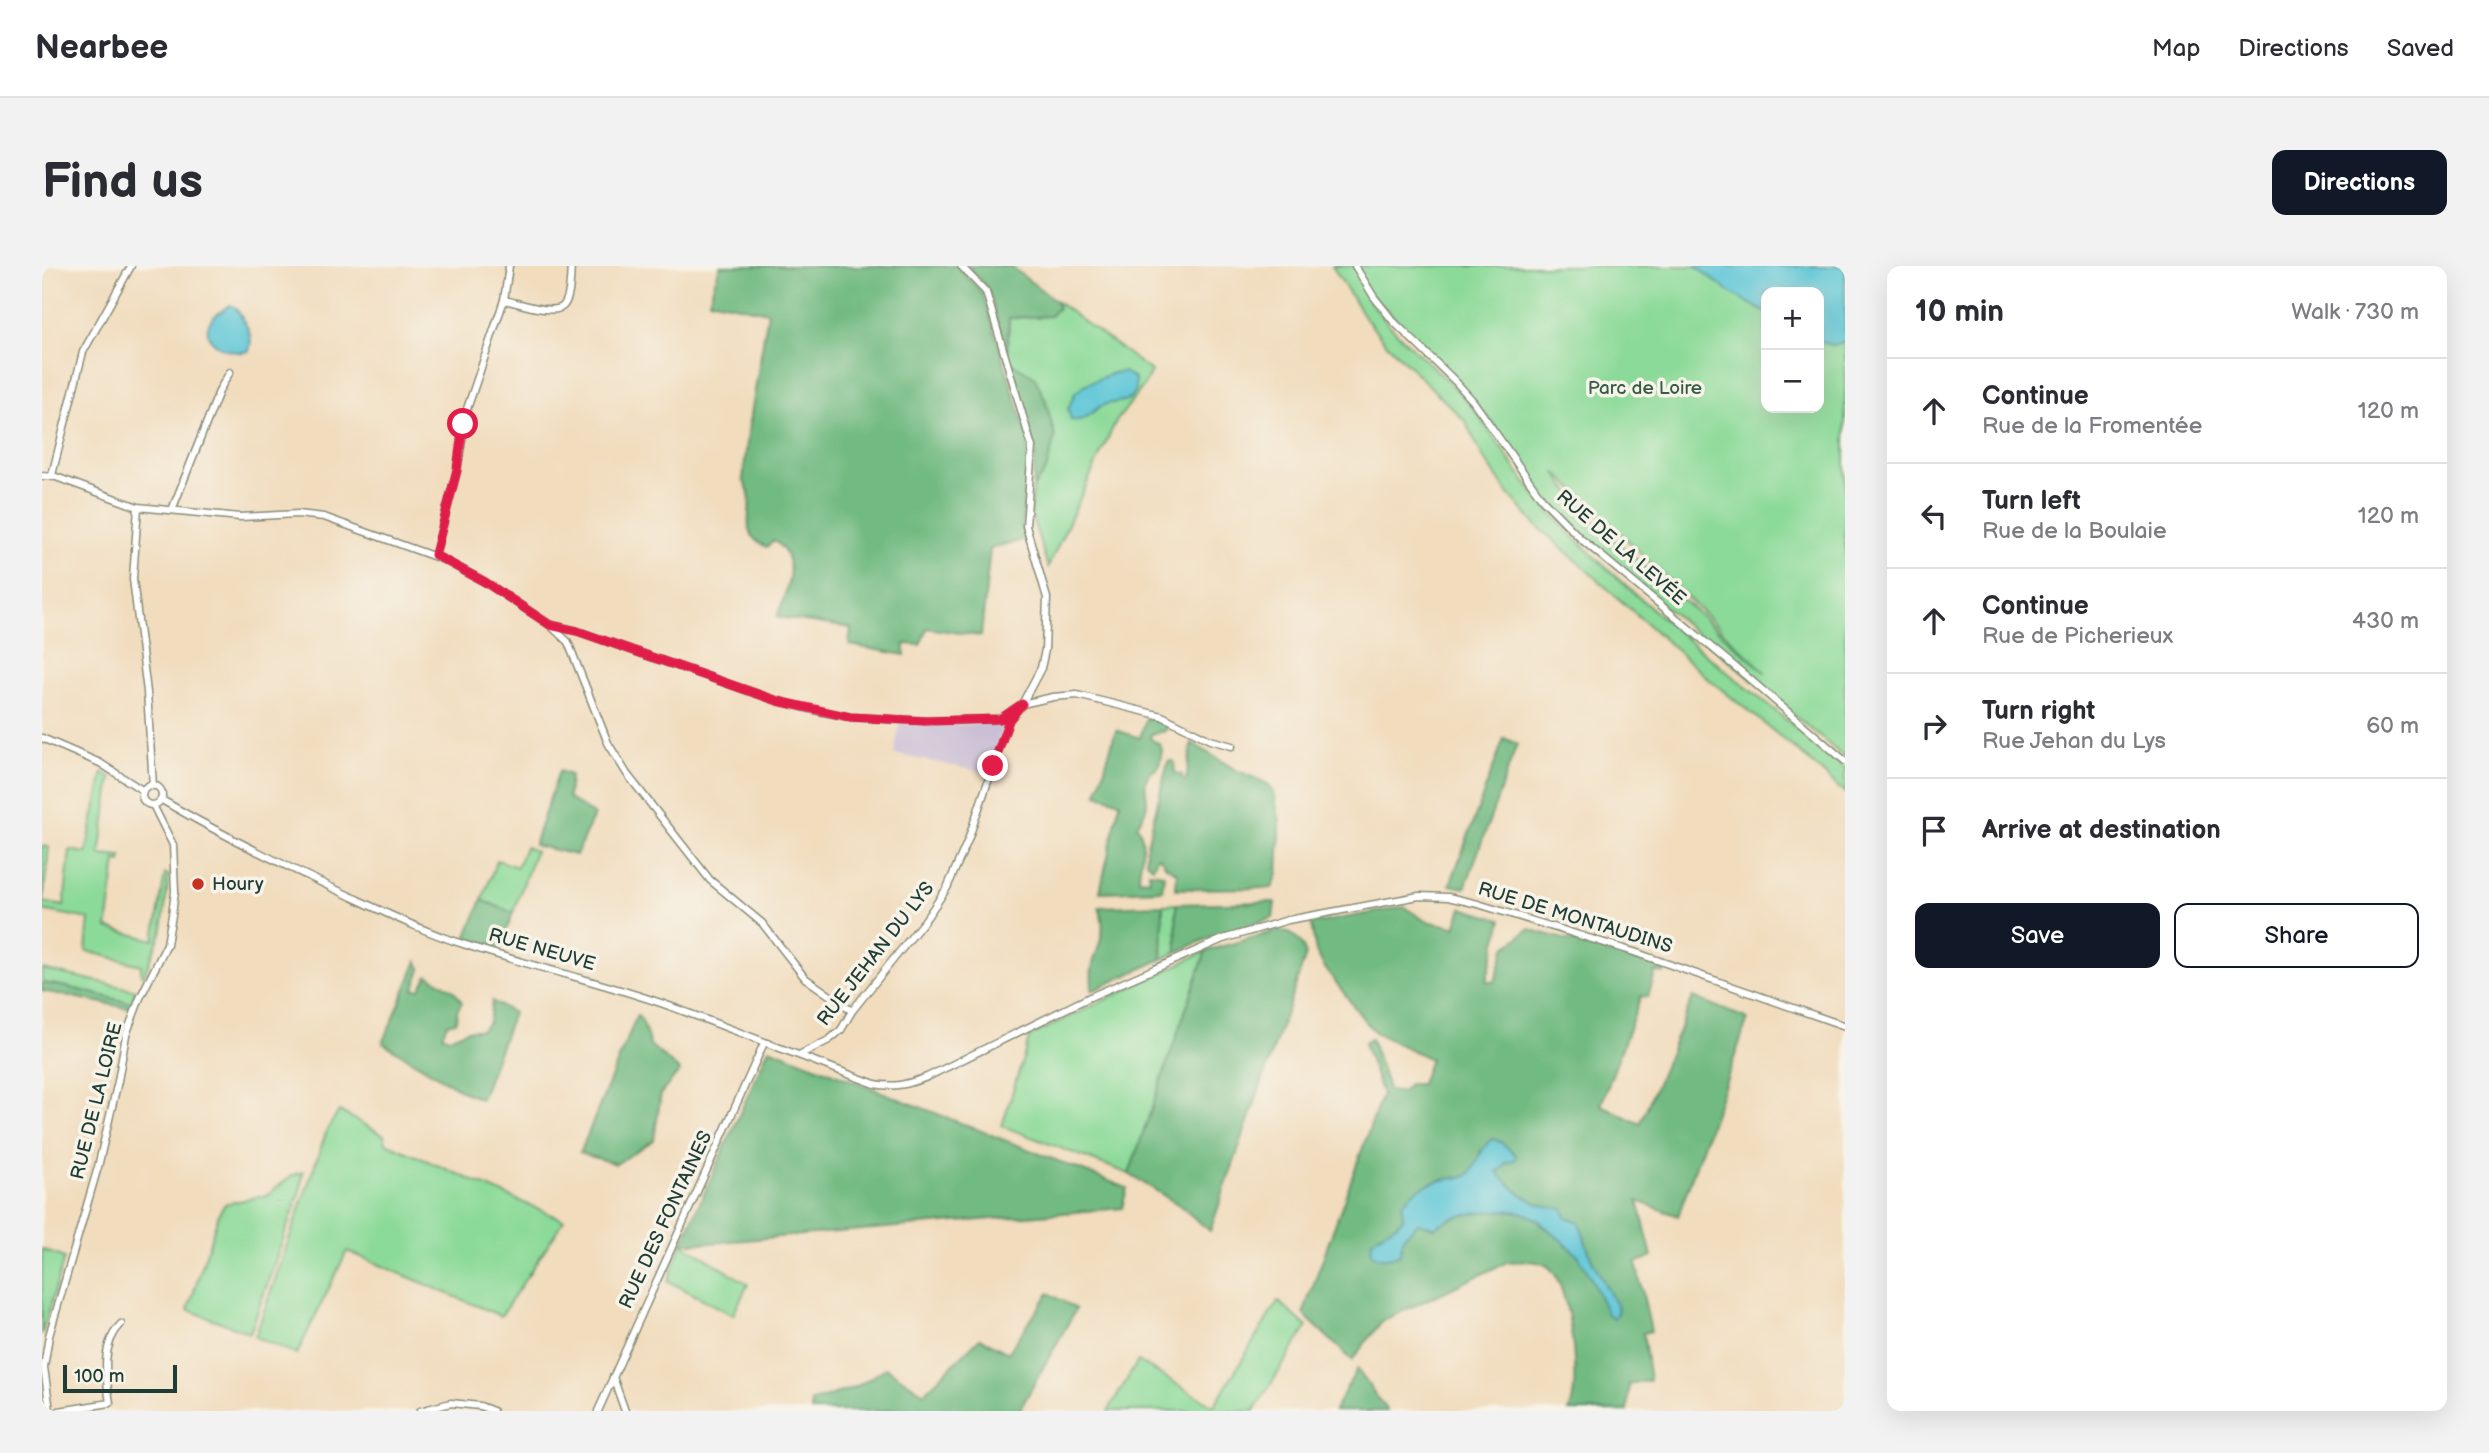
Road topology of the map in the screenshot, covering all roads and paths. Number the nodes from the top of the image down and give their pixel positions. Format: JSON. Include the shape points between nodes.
{"nodes":[{"id":1,"x":131,"y":266,"type":"edge"},
{"id":2,"x":509,"y":266,"type":"edge"},
{"id":3,"x":571,"y":266,"type":"edge"},
{"id":4,"x":961,"y":266,"type":"edge"},
{"id":5,"x":1354,"y":266,"type":"edge"},
{"id":6,"x":504,"y":299,"type":"junction"},
{"id":7,"x":230,"y":372,"type":"dead end"},
{"id":8,"x":42,"y":475,"type":"edge"},
{"id":9,"x":52,"y":475,"type":"junction"},
{"id":10,"x":138,"y":507,"type":"junction"},
{"id":11,"x":172,"y":510,"type":"junction"},
{"id":12,"x":435,"y":555,"type":"junction"},
{"id":13,"x":550,"y":625,"type":"junction"},
{"id":14,"x":582,"y":632,"type":"junction"},
{"id":15,"x":570,"y":646,"type":"junction"},
{"id":16,"x":1022,"y":704,"type":"junction"},
{"id":17,"x":42,"y":738,"type":"edge"},
{"id":18,"x":1232,"y":746,"type":"dead end"},
{"id":19,"x":1845,"y":761,"type":"edge"},
{"id":20,"x":153,"y":786,"type":"junction"},
{"id":21,"x":142,"y":790,"type":"junction"},
{"id":22,"x":162,"y":800,"type":"junction"},
{"id":23,"x":153,"y":805,"type":"junction"},
{"id":24,"x":852,"y":1012,"type":"junction"},
{"id":25,"x":1845,"y":1026,"type":"edge"},
{"id":26,"x":764,"y":1043,"type":"junction"},
{"id":27,"x":800,"y":1054,"type":"junction"},
{"id":28,"x":927,"y":1077,"type":"joint"},
{"id":29,"x":121,"y":1324,"type":"dead end"},
{"id":30,"x":613,"y":1376,"type":"junction"},
{"id":31,"x":50,"y":1411,"type":"edge"},
{"id":32,"x":59,"y":1411,"type":"edge"},
{"id":33,"x":424,"y":1411,"type":"edge"},
{"id":34,"x":493,"y":1411,"type":"edge"},
{"id":35,"x":598,"y":1411,"type":"edge"},
{"id":36,"x":625,"y":1411,"type":"edge"}],
"edges":[{"from":1,"to":9,"type":"street","via":[[83,352]]},
{"from":2,"to":6,"type":"street"},
{"from":3,"to":6,"type":"street","via":[[568,295],[559,310]]},
{"from":4,"to":16,"type":"street","name":"RUE JEHAN DU LYS","via":[[986,292],[1032,447],[1026,526],[1047,598],[1041,668]]},
{"from":5,"to":19,"type":"street","name":"RUE DE LA LEVÉE","via":[[1393,321],[1473,401],[1542,499],[1581,539]]},
{"from":6,"to":12,"type":"street","via":[[467,409]]},
{"from":7,"to":11,"type":"street"},
{"from":8,"to":9,"type":"street"},
{"from":9,"to":10,"type":"street"},
{"from":10,"to":11,"type":"street"},
{"from":10,"to":20,"type":"street","via":[[133,579],[148,692]]},
{"from":11,"to":12,"type":"street","via":[[240,517],[324,517]]},
{"from":12,"to":13,"type":"street"},
{"from":13,"to":14,"type":"street"},
{"from":13,"to":15,"type":"street"},
{"from":14,"to":15,"type":"street"},
{"from":14,"to":16,"type":"street","via":[[778,701],[850,717],[1000,719]]},
{"from":15,"to":24,"type":"street","via":[[608,743],[627,774],[710,880],[762,923],[805,978]]},
{"from":16,"to":18,"type":"street","via":[[1077,695],[1162,716]]},
{"from":16,"to":24,"type":"street","name":"RUE JEHAN DU LYS","via":[[1009,720],[947,888]]},
{"from":17,"to":21,"type":"street","via":[[100,763]]},
{"from":20,"to":21,"type":"street"},
{"from":20,"to":22,"type":"street"},
{"from":21,"to":23,"type":"street","via":[[145,801]]},
{"from":22,"to":23,"type":"street"},
{"from":22,"to":26,"type":"street","name":"RUE NEUVE","via":[[228,837],[427,931],[636,995]]},
{"from":23,"to":31,"type":"street","name":"RUE DE LA LOIRE","via":[[173,845],[172,915],[167,944],[127,1035],[98,1167],[49,1336],[44,1367]]},
{"from":24,"to":27,"type":"street","name":"RUE JEHAN DU LYS","via":[[830,1040]]},
{"from":25,"to":28,"type":"street","name":"RUE DE MONTAUDINS","via":[[1634,952],[1434,896],[1400,898],[1288,920],[1223,939],[1090,997]]},
{"from":26,"to":27,"type":"street","name":"RUE NEUVE"},
{"from":26,"to":30,"type":"street","name":"RUE DES FONTAINES"},
{"from":27,"to":28,"type":"street","name":"RUE NEUVE","via":[[886,1086]]},
{"from":29,"to":32,"type":"street","via":[[113,1333],[104,1363],[110,1403]]},
{"from":30,"to":35,"type":"street","name":"RUE DES FONTAINES"},
{"from":30,"to":36,"type":"street"},
{"from":33,"to":34,"type":"street","via":[[451,1403]]}]}
